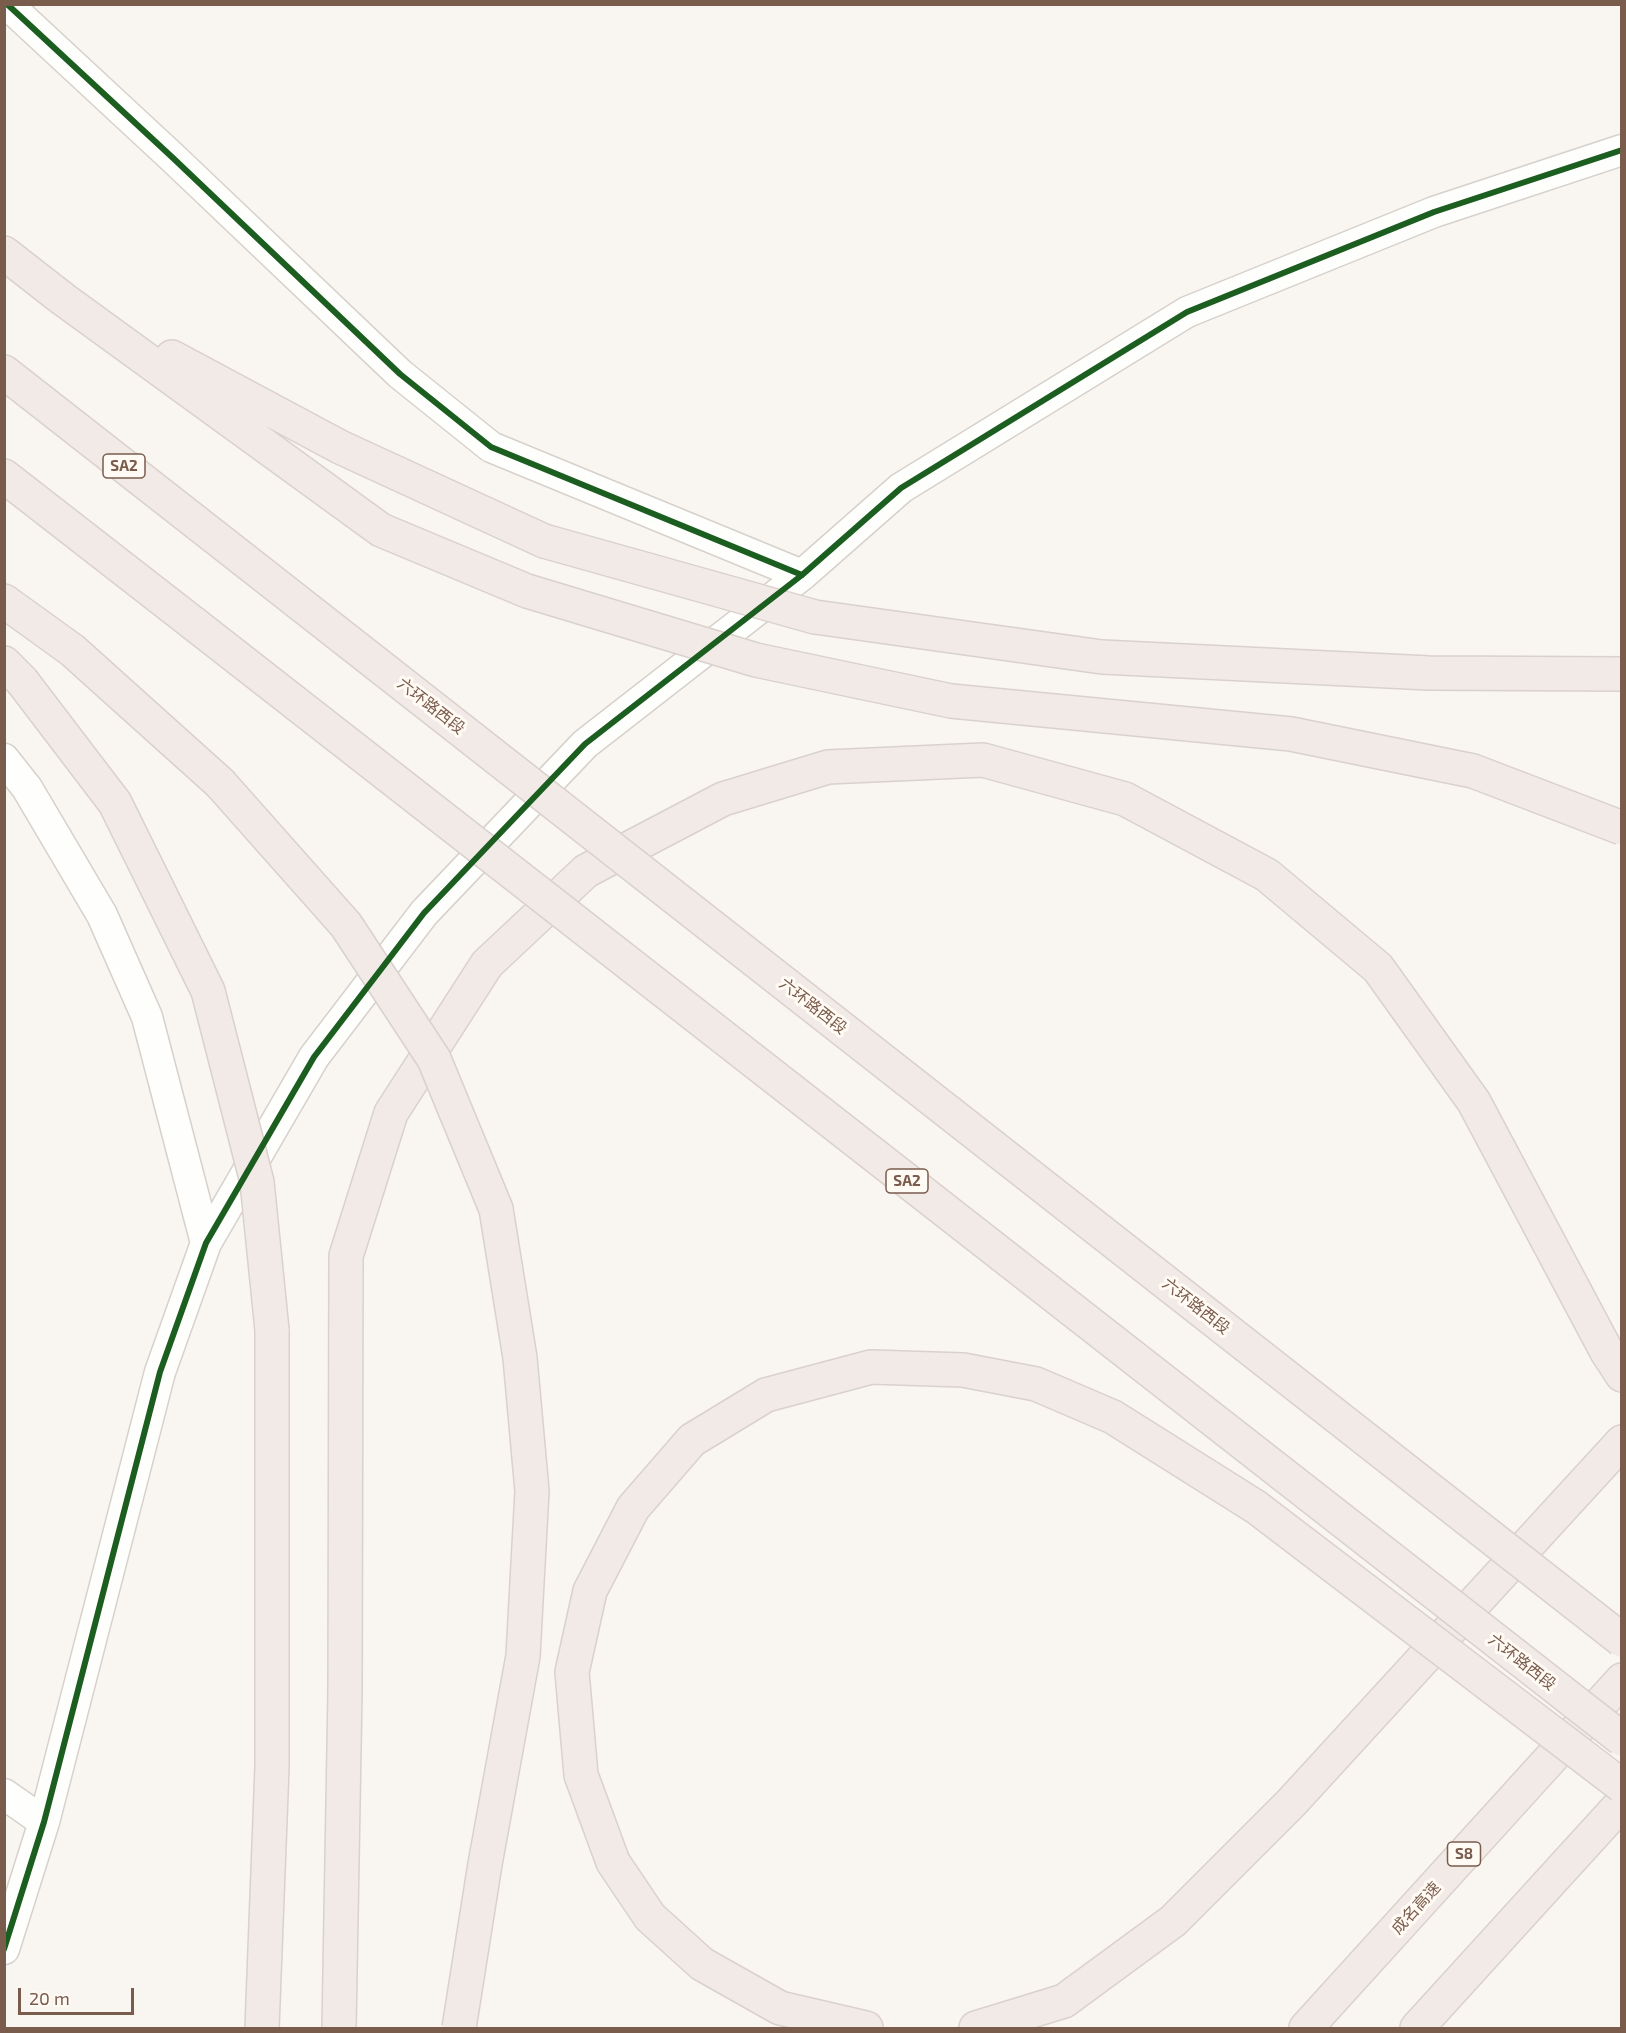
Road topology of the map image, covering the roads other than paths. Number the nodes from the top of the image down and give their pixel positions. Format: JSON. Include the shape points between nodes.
{"nodes":[{"id":1,"x":6,"y":4,"type":"edge"},
{"id":2,"x":1622,"y":150,"type":"edge"},
{"id":3,"x":4,"y":253,"type":"edge"},
{"id":4,"x":63,"y":299,"type":"junction"},
{"id":5,"x":4,"y":372,"type":"edge"},
{"id":6,"x":4,"y":476,"type":"edge"},
{"id":7,"x":802,"y":575,"type":"junction"},
{"id":8,"x":4,"y":602,"type":"edge"},
{"id":9,"x":13,"y":672,"type":"edge"},
{"id":10,"x":1622,"y":674,"type":"edge"},
{"id":11,"x":4,"y":759,"type":"edge"},
{"id":12,"x":1622,"y":828,"type":"edge"},
{"id":13,"x":206,"y":1243,"type":"junction"},
{"id":14,"x":1622,"y":1375,"type":"edge"},
{"id":15,"x":1622,"y":1442,"type":"edge"},
{"id":16,"x":1622,"y":1640,"type":"edge"},
{"id":17,"x":1622,"y":1680,"type":"edge"},
{"id":18,"x":1622,"y":1739,"type":"edge"},
{"id":19,"x":1622,"y":1786,"type":"edge"},
{"id":20,"x":4,"y":1794,"type":"edge"},
{"id":21,"x":1622,"y":1803,"type":"edge"},
{"id":22,"x":44,"y":1822,"type":"junction"},
{"id":23,"x":4,"y":1949,"type":"edge"},
{"id":24,"x":262,"y":2028,"type":"edge"},
{"id":25,"x":339,"y":2028,"type":"edge"},
{"id":26,"x":459,"y":2028,"type":"edge"},
{"id":27,"x":866,"y":2028,"type":"edge"},
{"id":28,"x":976,"y":2028,"type":"edge"},
{"id":29,"x":1306,"y":2028,"type":"edge"},
{"id":30,"x":1417,"y":2028,"type":"edge"}],
"edges":[{"from":1,"to":7,"type":"street","via":[[400,374],[491,447]]},
{"from":2,"to":7,"type":"street","via":[[1434,212],[1187,312],[901,488]]},
{"from":3,"to":4,"type":"highway"},
{"from":4,"to":10,"type":"highway","bridge":true,"via":[[340,447],[544,541],[815,617],[1102,657],[1429,673]]},
{"from":4,"to":12,"type":"highway","bridge":true,"via":[[381,530],[527,591],[756,660],[951,701],[1291,734],[1473,771]]},
{"from":5,"to":16,"type":"highway","name":"六环路西段","number":"SA2","bridge":true},
{"from":6,"to":18,"type":"highway","name":"六环路西段","number":"SA2","bridge":true},
{"from":7,"to":13,"type":"street","via":[[585,744],[424,913],[314,1057]]},
{"from":8,"to":26,"type":"highway","bridge":true,"via":[[72,650],[220,783],[346,925],[434,1059],[496,1209],[520,1358],[532,1491],[523,1656]]},
{"from":9,"to":24,"type":"highway","bridge":true,"via":[[115,803],[208,991],[257,1182],[272,1330],[273,1767]]},
{"from":11,"to":13,"type":"street","via":[[27,788],[102,915],[147,1017]]},
{"from":13,"to":22,"type":"street","via":[[160,1372]]},
{"from":14,"to":25,"type":"highway","via":[[1474,1102],[1413,1016],[1378,968],[1267,875],[1125,800],[983,760],[828,767],[723,799],[586,871],[487,964],[391,1113],[346,1256]]},
{"from":15,"to":28,"type":"highway","via":[[1291,1803],[1173,1921],[1064,2001]]},
{"from":17,"to":29,"type":"highway","name":"成名高速","number":"S8"},
{"from":19,"to":27,"type":"highway","bridge":true,"via":[[1256,1508],[1113,1417],[1036,1384],[963,1370],[871,1367],[766,1395],[692,1440],[633,1508],[590,1591],[572,1672],[581,1775],[613,1862],[650,1917],[702,1964],[780,2008]]},
{"from":20,"to":22,"type":"street"},
{"from":21,"to":30,"type":"highway"},
{"from":22,"to":23,"type":"street"}]}
